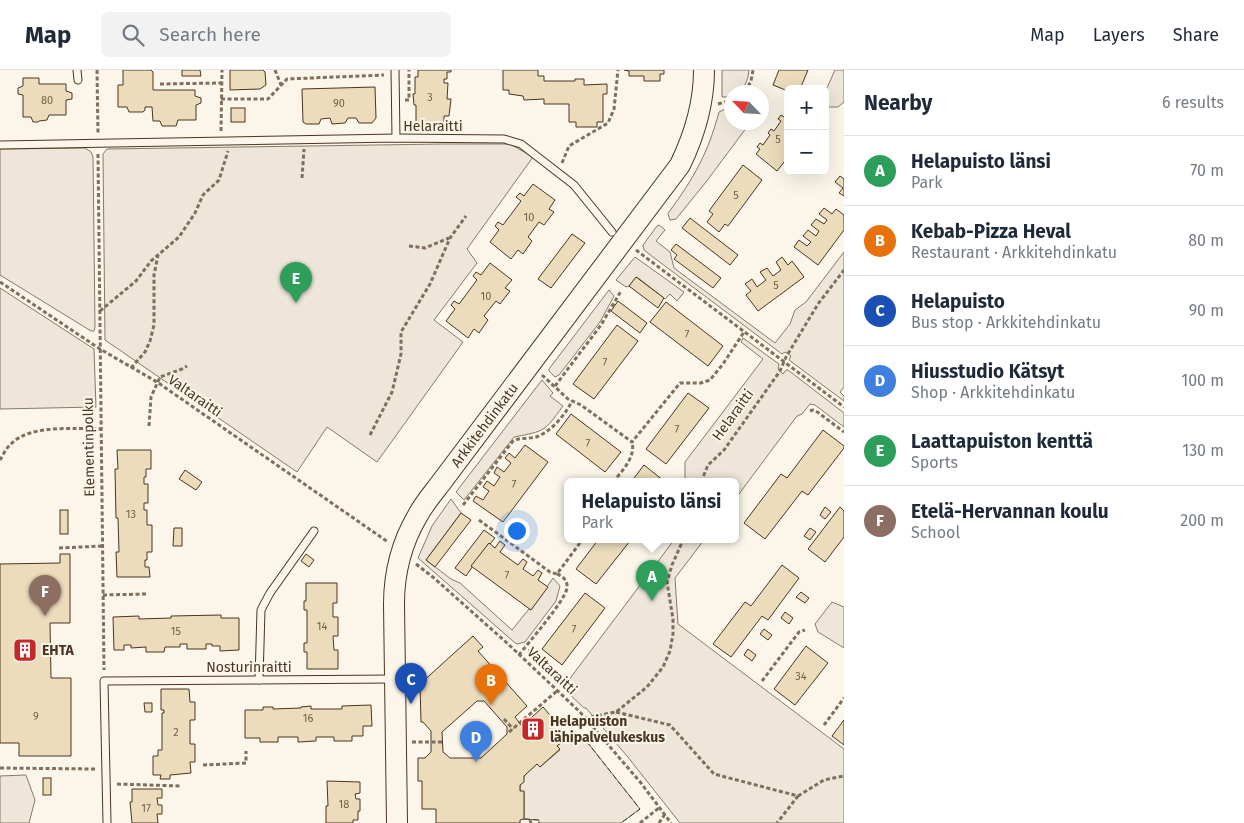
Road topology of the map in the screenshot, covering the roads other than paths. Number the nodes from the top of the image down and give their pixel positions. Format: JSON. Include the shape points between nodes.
{"nodes":[{"id":1,"x":77,"y":70,"type":"edge"},
{"id":2,"x":704,"y":70,"type":"edge"},
{"id":3,"x":395,"y":73,"type":"edge"},
{"id":4,"x":78,"y":80,"type":"dead end"},
{"id":5,"x":396,"y":138,"type":"junction"},
{"id":6,"x":0,"y":145,"type":"edge"},
{"id":7,"x":628,"y":244,"type":"junction"},
{"id":8,"x":314,"y":531,"type":"dead end"},
{"id":9,"x":394,"y":679,"type":"junction"},
{"id":10,"x":259,"y":680,"type":"junction"},
{"id":11,"x":107,"y":823,"type":"edge"},
{"id":12,"x":397,"y":823,"type":"edge"}],
"edges":[{"from":1,"to":4,"type":"lane"},
{"from":2,"to":7,"type":"street","name":"Arkkitehdinkatu","via":[[699,116],[691,142],[680,165]]},
{"from":3,"to":5,"type":"lane"},
{"from":5,"to":6,"type":"lane","name":"Helaraitti"},
{"from":5,"to":7,"type":"lane","name":"Helaraitti","via":[[512,140],[526,147],[574,185]]},
{"from":7,"to":9,"type":"street","name":"Arkkitehdinkatu","via":[[418,515],[401,552],[396,575]]},
{"from":8,"to":10,"type":"lane","via":[[261,610]]},
{"from":9,"to":10,"type":"lane","name":"Nosturinraitti"},
{"from":9,"to":12,"type":"street","name":"Arkkitehdinkatu"},
{"from":10,"to":11,"type":"lane","name":"Nosturinraitti","via":[[104,681]]}]}
